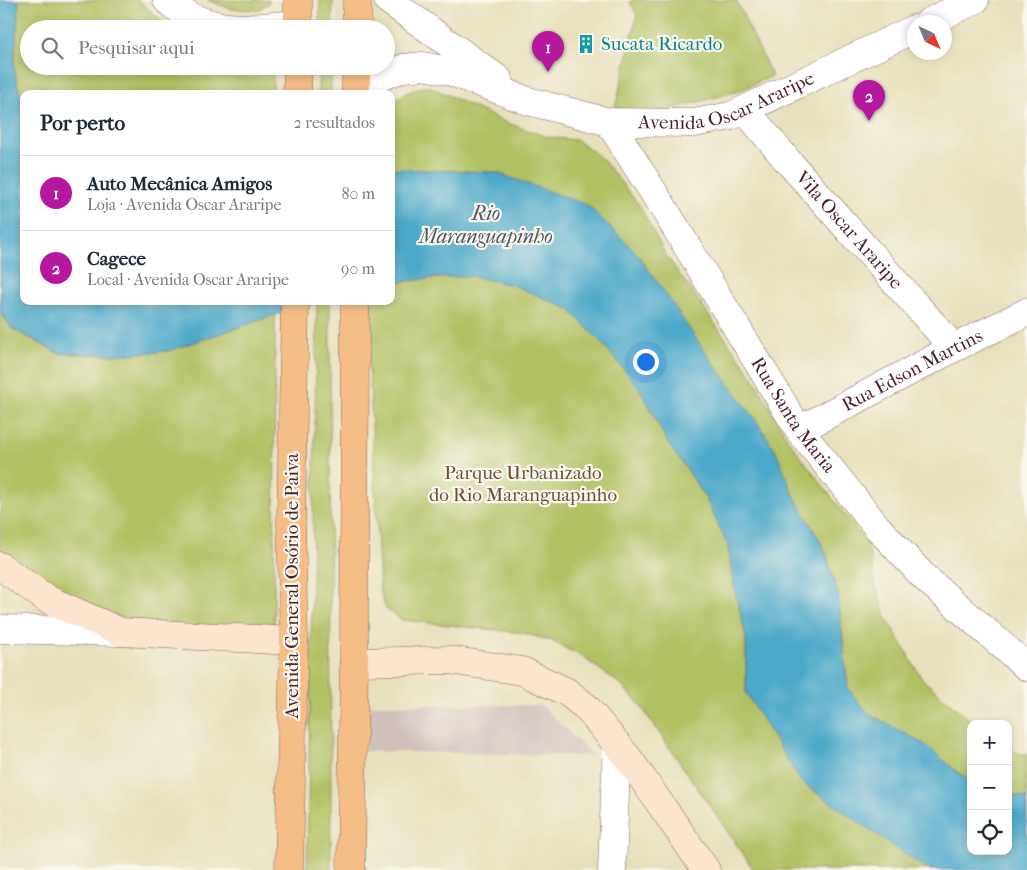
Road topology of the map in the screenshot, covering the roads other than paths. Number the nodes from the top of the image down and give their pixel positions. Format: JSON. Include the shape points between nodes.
{"nodes":[{"id":1,"x":168,"y":0,"type":"edge"},
{"id":2,"x":357,"y":0,"type":"edge"},
{"id":3,"x":388,"y":0,"type":"edge"},
{"id":4,"x":975,"y":0,"type":"edge"},
{"id":5,"x":944,"y":15,"type":"edge"},
{"id":6,"x":197,"y":20,"type":"edge"},
{"id":7,"x":357,"y":20,"type":"edge"},
{"id":8,"x":907,"y":32,"type":"edge"},
{"id":9,"x":395,"y":71,"type":"edge"},
{"id":10,"x":298,"y":75,"type":"edge"},
{"id":11,"x":384,"y":75,"type":"edge"},
{"id":12,"x":356,"y":84,"type":"edge"},
{"id":13,"x":297,"y":90,"type":"edge"},
{"id":14,"x":528,"y":101,"type":"junction"},
{"id":15,"x":745,"y":110,"type":"junction"},
{"id":16,"x":609,"y":122,"type":"junction"},
{"id":17,"x":295,"y":305,"type":"edge"},
{"id":18,"x":355,"y":305,"type":"edge"},
{"id":19,"x":1027,"y":312,"type":"edge"},
{"id":20,"x":954,"y":348,"type":"junction"},
{"id":21,"x":799,"y":430,"type":"junction"},
{"id":22,"x":0,"y":566,"type":"edge"},
{"id":23,"x":0,"y":629,"type":"edge"},
{"id":24,"x":121,"y":632,"type":"junction"},
{"id":25,"x":294,"y":641,"type":"junction"},
{"id":26,"x":354,"y":662,"type":"junction"},
{"id":27,"x":1027,"y":667,"type":"edge"},
{"id":28,"x":617,"y":744,"type":"junction"},
{"id":29,"x":289,"y":870,"type":"edge"},
{"id":30,"x":351,"y":870,"type":"edge"},
{"id":31,"x":612,"y":870,"type":"edge"},
{"id":32,"x":706,"y":870,"type":"edge"}],
"edges":[{"from":1,"to":6,"type":"street"},
{"from":2,"to":7,"type":"main road"},
{"from":3,"to":14,"type":"street","name":"Avenida Oscar Araripe"},
{"from":4,"to":5,"type":"street"},
{"from":8,"to":15,"type":"street","name":"Avenida Oscar Araripe"},
{"from":9,"to":14,"type":"street","name":"Avenida Oscar Araripe","via":[[423,66],[449,71]]},
{"from":10,"to":13,"type":"main road"},
{"from":11,"to":12,"type":"street","name":"Avenida Oscar Araripe"},
{"from":14,"to":16,"type":"street","name":"Avenida Oscar Araripe"},
{"from":15,"to":16,"type":"street","name":"Avenida Oscar Araripe","via":[[694,123]]},
{"from":15,"to":20,"type":"street","name":"Vila Oscar Araripe"},
{"from":16,"to":21,"type":"street","name":"Rua Santa Maria"},
{"from":17,"to":25,"type":"main road","name":"Avenida General Osório de Paiva","via":[[291,522]]},
{"from":18,"to":26,"type":"main road"},
{"from":19,"to":20,"type":"street","name":"Rua Edson Martins"},
{"from":20,"to":21,"type":"street","name":"Rua Edson Martins"},
{"from":21,"to":27,"type":"street","name":"Rua Santa Maria","via":[[877,527],[925,578]]},
{"from":22,"to":24,"type":"main road","via":[[47,599]]},
{"from":23,"to":24,"type":"street"},
{"from":24,"to":25,"type":"main road"},
{"from":25,"to":29,"type":"main road","name":"Avenida General Osório de Paiva"},
{"from":26,"to":28,"type":"main road","via":[[449,660],[522,671],[567,692],[586,707]]},
{"from":26,"to":30,"type":"main road"},
{"from":28,"to":31,"type":"street"},
{"from":28,"to":32,"type":"main road"}]}
